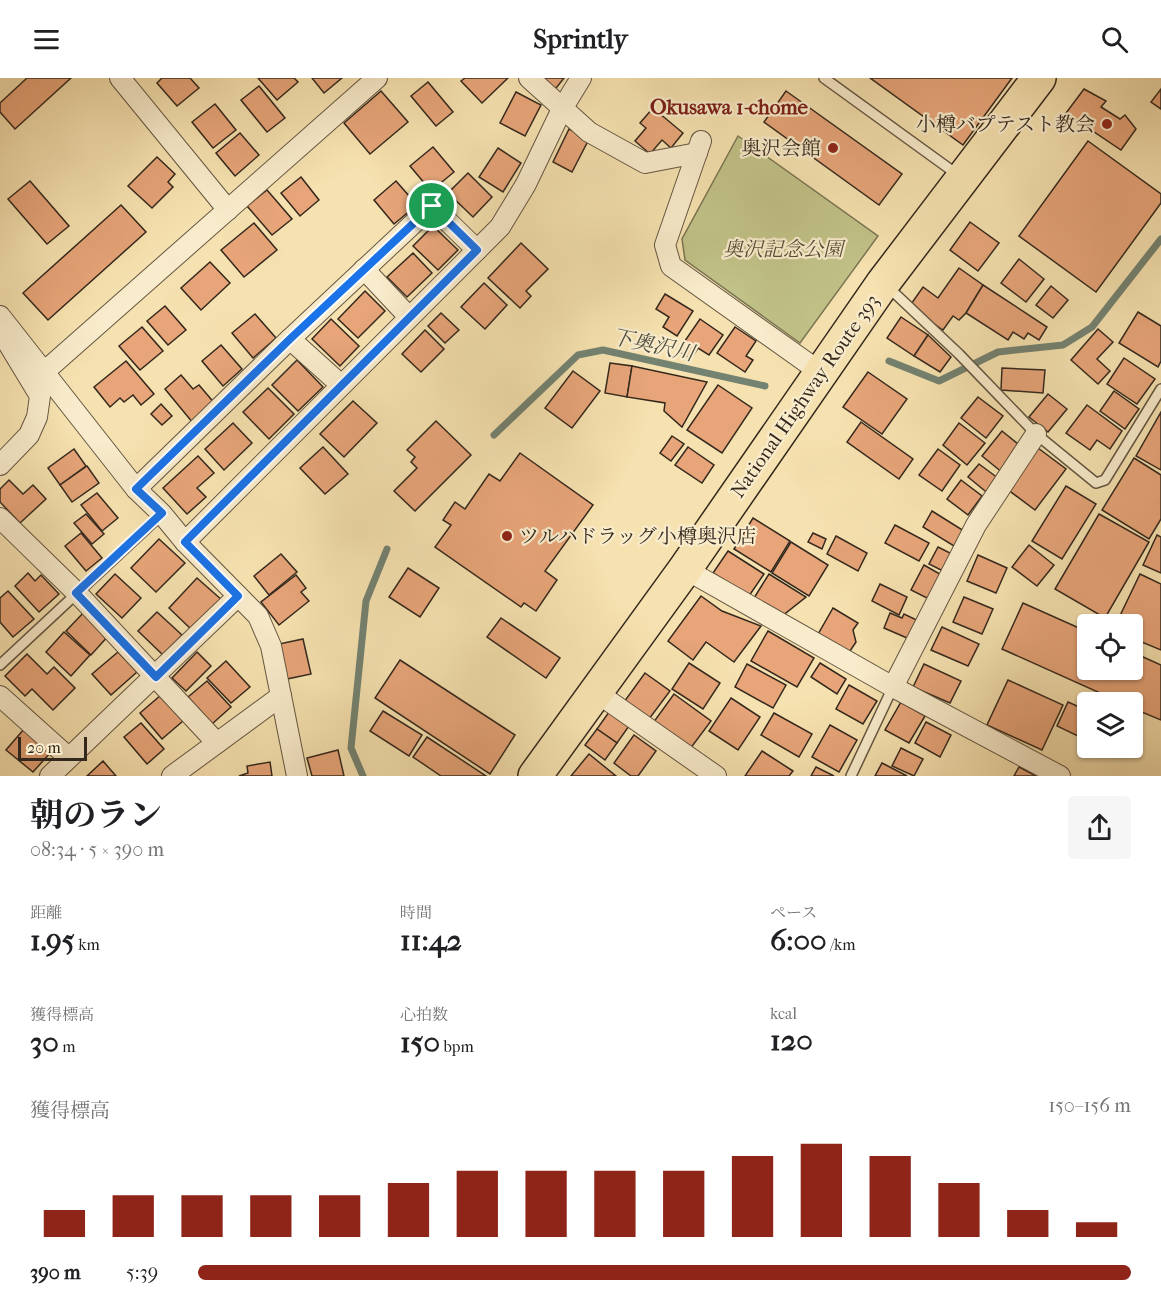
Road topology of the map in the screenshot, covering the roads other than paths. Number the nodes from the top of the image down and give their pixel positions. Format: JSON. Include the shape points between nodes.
{"nodes":[{"id":1,"x":120,"y":78,"type":"edge"},
{"id":2,"x":377,"y":78,"type":"edge"},
{"id":3,"x":529,"y":78,"type":"edge"},
{"id":4,"x":581,"y":78,"type":"edge"},
{"id":5,"x":824,"y":78,"type":"edge"},
{"id":6,"x":1039,"y":78,"type":"edge"},
{"id":7,"x":562,"y":109,"type":"junction"},
{"id":8,"x":963,"y":179,"type":"junction"},
{"id":9,"x":228,"y":210,"type":"junction"},
{"id":10,"x":477,"y":250,"type":"junction"},
{"id":11,"x":364,"y":269,"type":"junction"},
{"id":12,"x":884,"y":283,"type":"junction"},
{"id":13,"x":409,"y":317,"type":"junction"},
{"id":14,"x":2,"y":318,"type":"edge"},
{"id":15,"x":290,"y":339,"type":"junction"},
{"id":16,"x":44,"y":372,"type":"junction"},
{"id":17,"x":820,"y":372,"type":"junction"},
{"id":18,"x":341,"y":385,"type":"junction"},
{"id":19,"x":1161,"y":389,"type":"edge"},
{"id":20,"x":1036,"y":434,"type":"junction"},
{"id":21,"x":0,"y":465,"type":"edge"},
{"id":22,"x":136,"y":489,"type":"junction"},
{"id":23,"x":162,"y":513,"type":"junction"},
{"id":24,"x":0,"y":519,"type":"edge"},
{"id":25,"x":185,"y":542,"type":"junction"},
{"id":26,"x":685,"y":569,"type":"junction"},
{"id":27,"x":76,"y":593,"type":"junction"},
{"id":28,"x":238,"y":596,"type":"junction"},
{"id":29,"x":0,"y":665,"type":"edge"},
{"id":30,"x":156,"y":677,"type":"junction"},
{"id":31,"x":893,"y":687,"type":"junction"},
{"id":32,"x":596,"y":692,"type":"junction"},
{"id":33,"x":0,"y":696,"type":"edge"},
{"id":34,"x":281,"y":696,"type":"junction"},
{"id":35,"x":217,"y":743,"type":"junction"},
{"id":36,"x":68,"y":757,"type":"junction"},
{"id":37,"x":50,"y":776,"type":"edge"},
{"id":38,"x":172,"y":776,"type":"edge"},
{"id":39,"x":297,"y":776,"type":"edge"},
{"id":40,"x":535,"y":776,"type":"edge"},
{"id":41,"x":716,"y":776,"type":"edge"},
{"id":42,"x":851,"y":776,"type":"edge"},
{"id":43,"x":1060,"y":776,"type":"edge"}],
"edges":[{"from":1,"to":9,"type":"street"},
{"from":2,"to":9,"type":"street"},
{"from":3,"to":7,"type":"street"},
{"from":4,"to":7,"type":"street"},
{"from":5,"to":8,"type":"lane"},
{"from":6,"to":8,"type":"highway","name":"National Highway Route 393"},
{"from":7,"to":10,"type":"street","via":[[521,193],[500,227]]},
{"from":7,"to":17,"type":"street","via":[[589,132],[645,163],[699,147],[666,245],[671,266]]},
{"from":8,"to":12,"type":"highway","name":"National Highway Route 393"},
{"from":9,"to":16,"type":"street"},
{"from":10,"to":11,"type":"street","via":[[432,206]]},
{"from":10,"to":13,"type":"street"},
{"from":11,"to":13,"type":"street"},
{"from":11,"to":15,"type":"street"},
{"from":12,"to":17,"type":"highway","name":"National Highway Route 393"},
{"from":12,"to":20,"type":"lane"},
{"from":13,"to":18,"type":"street"},
{"from":14,"to":16,"type":"street"},
{"from":14,"to":21,"type":"street","via":[[2,337],[40,396],[29,435]]},
{"from":15,"to":18,"type":"street"},
{"from":15,"to":22,"type":"street"},
{"from":16,"to":22,"type":"street"},
{"from":17,"to":26,"type":"highway","name":"National Highway Route 393"},
{"from":18,"to":25,"type":"street"},
{"from":19,"to":20,"type":"lane","via":[[1105,480],[1096,483]]},
{"from":20,"to":31,"type":"street","via":[[976,525]]},
{"from":22,"to":23,"type":"street"},
{"from":23,"to":25,"type":"street"},
{"from":23,"to":27,"type":"lane"},
{"from":24,"to":27,"type":"street"},
{"from":25,"to":28,"type":"street"},
{"from":26,"to":31,"type":"street"},
{"from":26,"to":32,"type":"highway","name":"National Highway Route 393"},
{"from":27,"to":29,"type":"lane"},
{"from":27,"to":30,"type":"street"},
{"from":28,"to":30,"type":"street"},
{"from":28,"to":34,"type":"street","via":[[258,616],[271,646]]},
{"from":30,"to":35,"type":"street"},
{"from":30,"to":36,"type":"street"},
{"from":31,"to":42,"type":"lane"},
{"from":31,"to":43,"type":"street"},
{"from":32,"to":40,"type":"highway","name":"National Highway Route 393"},
{"from":32,"to":41,"type":"street"},
{"from":33,"to":36,"type":"street"},
{"from":34,"to":35,"type":"street"},
{"from":34,"to":39,"type":"street"},
{"from":35,"to":38,"type":"street"},
{"from":36,"to":37,"type":"street"}]}
